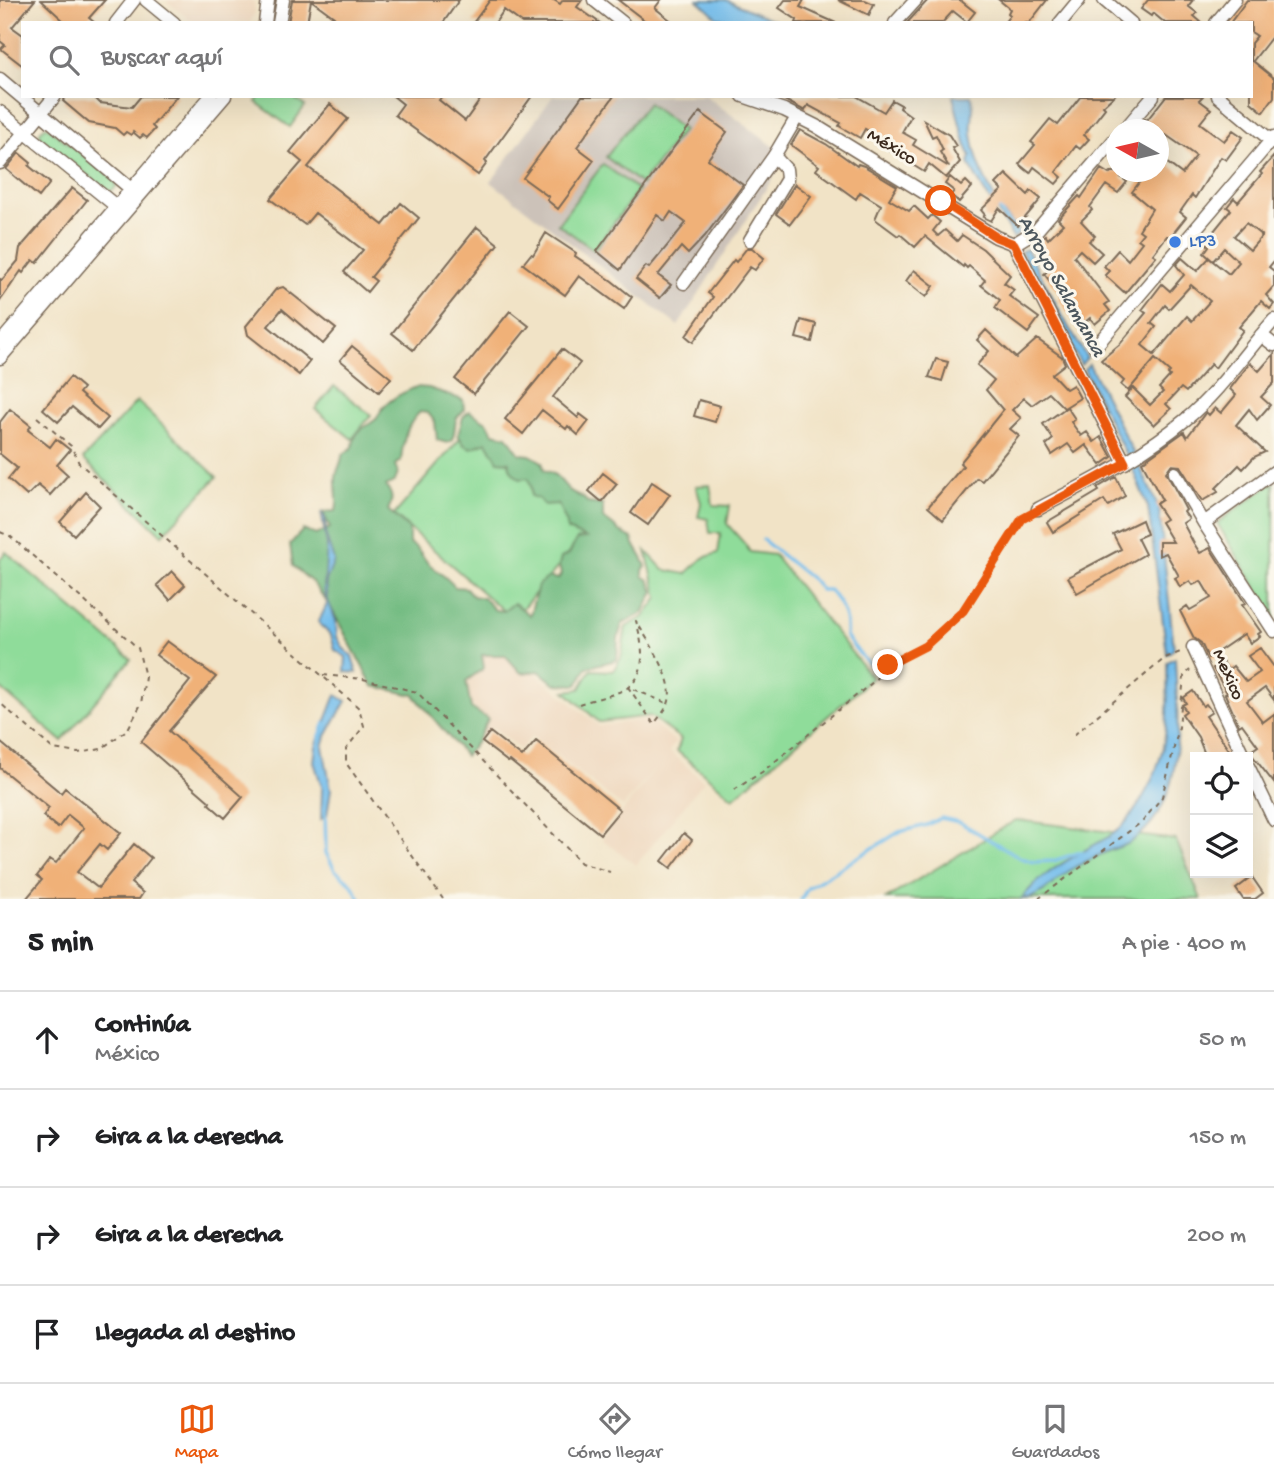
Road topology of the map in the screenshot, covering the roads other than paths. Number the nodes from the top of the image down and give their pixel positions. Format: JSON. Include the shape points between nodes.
{"nodes":[{"id":1,"x":134,"y":0,"type":"edge"},
{"id":2,"x":146,"y":0,"type":"edge"},
{"id":3,"x":268,"y":0,"type":"edge"},
{"id":4,"x":283,"y":0,"type":"edge"},
{"id":5,"x":594,"y":0,"type":"edge"},
{"id":6,"x":916,"y":0,"type":"edge"},
{"id":7,"x":1079,"y":0,"type":"edge"},
{"id":8,"x":1104,"y":0,"type":"edge"},
{"id":9,"x":1235,"y":0,"type":"edge"},
{"id":10,"x":118,"y":21,"type":"edge"},
{"id":11,"x":172,"y":21,"type":"edge"},
{"id":12,"x":265,"y":21,"type":"edge"},
{"id":13,"x":279,"y":21,"type":"edge"},
{"id":14,"x":620,"y":21,"type":"edge"},
{"id":15,"x":897,"y":21,"type":"edge"},
{"id":16,"x":1062,"y":21,"type":"edge"},
{"id":17,"x":1129,"y":21,"type":"edge"},
{"id":18,"x":1218,"y":21,"type":"edge"},
{"id":19,"x":0,"y":79,"type":"edge"},
{"id":20,"x":21,"y":96,"type":"edge"},
{"id":21,"x":23,"y":98,"type":"edge"},
{"id":22,"x":53,"y":98,"type":"edge"},
{"id":23,"x":209,"y":98,"type":"edge"},
{"id":24,"x":223,"y":98,"type":"edge"},
{"id":25,"x":750,"y":98,"type":"edge"},
{"id":26,"x":1151,"y":98,"type":"edge"},
{"id":27,"x":1220,"y":98,"type":"edge"},
{"id":28,"x":0,"y":112,"type":"edge"},
{"id":29,"x":41,"y":113,"type":"junction"},
{"id":30,"x":797,"y":117,"type":"junction"},
{"id":31,"x":1133,"y":119,"type":"edge"},
{"id":32,"x":25,"y":132,"type":"junction"},
{"id":33,"x":1273,"y":140,"type":"edge"},
{"id":34,"x":1106,"y":150,"type":"edge"},
{"id":35,"x":774,"y":156,"type":"junction"},
{"id":36,"x":0,"y":163,"type":"edge"},
{"id":37,"x":135,"y":193,"type":"junction"},
{"id":38,"x":121,"y":210,"type":"junction"},
{"id":39,"x":750,"y":240,"type":"dead end"},
{"id":40,"x":1019,"y":242,"type":"junction"},
{"id":41,"x":684,"y":283,"type":"dead end"},
{"id":42,"x":1274,"y":320,"type":"edge"},
{"id":43,"x":17,"y":331,"type":"junction"},
{"id":44,"x":1261,"y":335,"type":"junction"},
{"id":45,"x":0,"y":343,"type":"edge"},
{"id":46,"x":1274,"y":345,"type":"edge"},
{"id":47,"x":1095,"y":346,"type":"dead end"},
{"id":48,"x":0,"y":358,"type":"edge"},
{"id":49,"x":1125,"y":463,"type":"junction"},
{"id":50,"x":1274,"y":471,"type":"edge"},
{"id":51,"x":1175,"y":473,"type":"dead end"},
{"id":52,"x":1038,"y":509,"type":"road end"},
{"id":53,"x":1204,"y":523,"type":"junction"},
{"id":54,"x":1274,"y":631,"type":"edge"},
{"id":55,"x":1193,"y":647,"type":"road end"},
{"id":56,"x":1242,"y":752,"type":"edge"},
{"id":57,"x":1253,"y":776,"type":"edge"},
{"id":58,"x":1274,"y":820,"type":"edge"}],
"edges":[{"from":1,"to":10,"type":"street"},
{"from":2,"to":11,"type":"street"},
{"from":3,"to":12,"type":"street"},
{"from":4,"to":13,"type":"street"},
{"from":5,"to":14,"type":"street"},
{"from":6,"to":15,"type":"street"},
{"from":7,"to":16,"type":"street"},
{"from":8,"to":17,"type":"street"},
{"from":9,"to":18,"type":"street"},
{"from":19,"to":20,"type":"street"},
{"from":21,"to":29,"type":"street"},
{"from":22,"to":29,"type":"street"},
{"from":23,"to":37,"type":"street"},
{"from":24,"to":37,"type":"street"},
{"from":25,"to":30,"type":"street","name":"México"},
{"from":26,"to":31,"type":"street"},
{"from":27,"to":33,"type":"street"},
{"from":28,"to":32,"type":"street"},
{"from":29,"to":32,"type":"street"},
{"from":29,"to":37,"type":"street"},
{"from":30,"to":35,"type":"street"},
{"from":30,"to":40,"type":"street","name":"México","via":[[996,237]]},
{"from":32,"to":36,"type":"street"},
{"from":32,"to":38,"type":"street"},
{"from":33,"to":47,"type":"street"},
{"from":34,"to":40,"type":"street","via":[[1037,230]]},
{"from":35,"to":39,"type":"street","via":[[786,169],[787,179]]},
{"from":35,"to":41,"type":"street"},
{"from":37,"to":38,"type":"street"},
{"from":38,"to":43,"type":"street"},
{"from":40,"to":49,"type":"street"},
{"from":42,"to":44,"type":"street"},
{"from":43,"to":45,"type":"street"},
{"from":43,"to":48,"type":"street"},
{"from":44,"to":46,"type":"street"},
{"from":44,"to":49,"type":"street","via":[[1212,395]]},
{"from":49,"to":52,"type":"street"},
{"from":50,"to":53,"type":"street"},
{"from":51,"to":53,"type":"street"},
{"from":53,"to":54,"type":"street"},
{"from":55,"to":56,"type":"street","name":"Mexico"},
{"from":57,"to":58,"type":"street"}]}
